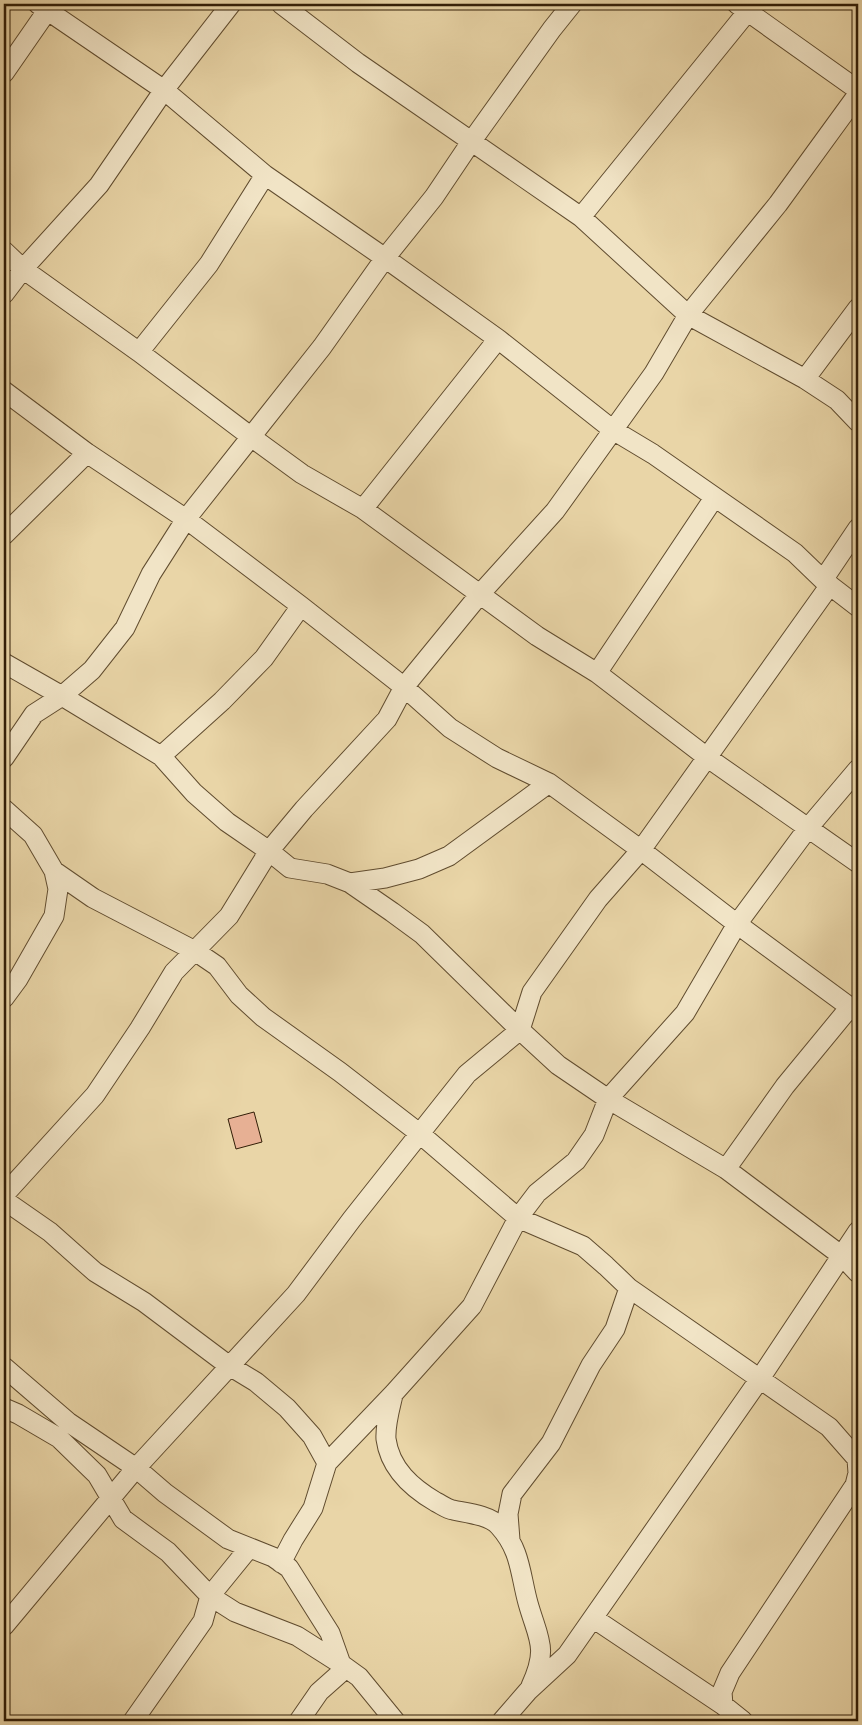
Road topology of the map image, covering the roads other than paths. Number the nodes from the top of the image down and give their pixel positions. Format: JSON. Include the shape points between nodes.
{"nodes":[{"id":1,"x":231,"y":4,"type":"edge"},
{"id":2,"x":280,"y":4,"type":"edge"},
{"id":3,"x":572,"y":4,"type":"edge"},
{"id":4,"x":743,"y":7,"type":"edge"},
{"id":5,"x":43,"y":8,"type":"edge"},
{"id":6,"x":4,"y":73,"type":"edge"},
{"id":7,"x":164,"y":90,"type":"junction"},
{"id":8,"x":858,"y":90,"type":"edge"},
{"id":9,"x":858,"y":94,"type":"edge"},
{"id":10,"x":471,"y":142,"type":"junction"},
{"id":11,"x":265,"y":175,"type":"junction"},
{"id":12,"x":581,"y":217,"type":"junction"},
{"id":13,"x":4,"y":251,"type":"edge"},
{"id":14,"x":385,"y":258,"type":"junction"},
{"id":15,"x":23,"y":269,"type":"junction"},
{"id":16,"x":4,"y":294,"type":"edge"},
{"id":17,"x":858,"y":308,"type":"edge"},
{"id":18,"x":688,"y":315,"type":"junction"},
{"id":19,"x":498,"y":339,"type":"junction"},
{"id":20,"x":139,"y":352,"type":"junction"},
{"id":21,"x":805,"y":380,"type":"junction"},
{"id":22,"x":4,"y":391,"type":"edge"},
{"id":23,"x":858,"y":422,"type":"edge"},
{"id":24,"x":613,"y":430,"type":"junction"},
{"id":25,"x":250,"y":436,"type":"junction"},
{"id":26,"x":87,"y":454,"type":"junction"},
{"id":27,"x":714,"y":498,"type":"junction"},
{"id":28,"x":363,"y":509,"type":"junction"},
{"id":29,"x":186,"y":519,"type":"junction"},
{"id":30,"x":858,"y":528,"type":"edge"},
{"id":31,"x":4,"y":535,"type":"edge"},
{"id":32,"x":826,"y":582,"type":"junction"},
{"id":33,"x":480,"y":594,"type":"junction"},
{"id":34,"x":301,"y":606,"type":"junction"},
{"id":35,"x":858,"y":607,"type":"edge"},
{"id":36,"x":4,"y":663,"type":"edge"},
{"id":37,"x":597,"y":673,"type":"junction"},
{"id":38,"x":404,"y":687,"type":"junction"},
{"id":39,"x":62,"y":696,"type":"junction"},
{"id":40,"x":161,"y":756,"type":"junction"},
{"id":41,"x":4,"y":758,"type":"edge"},
{"id":42,"x":708,"y":758,"type":"junction"},
{"id":43,"x":858,"y":769,"type":"edge"},
{"id":44,"x":549,"y":783,"type":"junction"},
{"id":45,"x":4,"y":810,"type":"edge"},
{"id":46,"x":808,"y":828,"type":"junction"},
{"id":47,"x":641,"y":850,"type":"junction"},
{"id":48,"x":269,"y":851,"type":"junction"},
{"id":49,"x":858,"y":863,"type":"edge"},
{"id":50,"x":54,"y":871,"type":"junction"},
{"id":51,"x":350,"y":883,"type":"junction"},
{"id":52,"x":737,"y":924,"type":"junction"},
{"id":53,"x":195,"y":951,"type":"junction"},
{"id":54,"x":4,"y":998,"type":"edge"},
{"id":55,"x":854,"y":1010,"type":"edge"},
{"id":56,"x":520,"y":1030,"type":"junction"},
{"id":57,"x":608,"y":1099,"type":"junction"},
{"id":58,"x":419,"y":1134,"type":"junction"},
{"id":59,"x":726,"y":1168,"type":"junction"},
{"id":60,"x":4,"y":1195,"type":"edge"},
{"id":61,"x":4,"y":1200,"type":"edge"},
{"id":62,"x":518,"y":1218,"type":"junction"},
{"id":63,"x":858,"y":1231,"type":"edge"},
{"id":64,"x":842,"y":1256,"type":"junction"},
{"id":65,"x":858,"y":1273,"type":"edge"},
{"id":66,"x":629,"y":1288,"type":"junction"},
{"id":67,"x":228,"y":1365,"type":"junction"},
{"id":68,"x":4,"y":1367,"type":"edge"},
{"id":69,"x":759,"y":1380,"type":"junction"},
{"id":70,"x":394,"y":1393,"type":"junction"},
{"id":71,"x":4,"y":1408,"type":"edge"},
{"id":72,"x":857,"y":1459,"type":"edge"},
{"id":73,"x":327,"y":1463,"type":"junction"},
{"id":74,"x":136,"y":1468,"type":"junction"},
{"id":75,"x":110,"y":1498,"type":"junction"},
{"id":76,"x":510,"y":1540,"type":"junction"},
{"id":77,"x":249,"y":1548,"type":"junction"},
{"id":78,"x":281,"y":1563,"type":"junction"},
{"id":79,"x":210,"y":1596,"type":"junction"},
{"id":80,"x":593,"y":1618,"type":"junction"},
{"id":81,"x":4,"y":1626,"type":"edge"},
{"id":82,"x":343,"y":1666,"type":"junction"},
{"id":83,"x":528,"y":1691,"type":"junction"},
{"id":84,"x":723,"y":1705,"type":"junction"},
{"id":85,"x":133,"y":1721,"type":"edge"},
{"id":86,"x":299,"y":1721,"type":"edge"},
{"id":87,"x":395,"y":1721,"type":"edge"},
{"id":88,"x":502,"y":1721,"type":"edge"},
{"id":89,"x":743,"y":1721,"type":"edge"}],
"edges":[{"from":1,"to":7,"type":"street"},
{"from":2,"to":10,"type":"street"},
{"from":3,"to":10,"type":"street"},
{"from":4,"to":8,"type":"street"},
{"from":4,"to":12,"type":"street"},
{"from":5,"to":6,"type":"street"},
{"from":5,"to":7,"type":"street"},
{"from":7,"to":11,"type":"street"},
{"from":7,"to":15,"type":"street","via":[[99,185]]},
{"from":9,"to":18,"type":"street","via":[[778,204]]},
{"from":10,"to":12,"type":"street"},
{"from":10,"to":14,"type":"street","via":[[434,197]]},
{"from":11,"to":14,"type":"street"},
{"from":11,"to":20,"type":"street","via":[[209,264]]},
{"from":12,"to":18,"type":"street"},
{"from":13,"to":15,"type":"street"},
{"from":14,"to":19,"type":"street"},
{"from":14,"to":25,"type":"street","via":[[322,347]]},
{"from":15,"to":16,"type":"street"},
{"from":15,"to":20,"type":"street"},
{"from":17,"to":21,"type":"street"},
{"from":18,"to":21,"type":"street"},
{"from":18,"to":24,"type":"street","via":[[654,373]]},
{"from":19,"to":24,"type":"street"},
{"from":19,"to":28,"type":"street"},
{"from":20,"to":25,"type":"street"},
{"from":21,"to":23,"type":"street","via":[[837,400]]},
{"from":22,"to":26,"type":"street"},
{"from":24,"to":27,"type":"street"},
{"from":24,"to":33,"type":"street","via":[[555,511]]},
{"from":25,"to":28,"type":"street","via":[[302,474]]},
{"from":25,"to":29,"type":"street"},
{"from":26,"to":29,"type":"street"},
{"from":26,"to":31,"type":"street"},
{"from":27,"to":32,"type":"street","via":[[795,553]]},
{"from":27,"to":37,"type":"street"},
{"from":28,"to":33,"type":"street"},
{"from":29,"to":34,"type":"street"},
{"from":29,"to":39,"type":"street","via":[[151,574],[125,628],[92,670]]},
{"from":30,"to":32,"type":"street"},
{"from":32,"to":35,"type":"street"},
{"from":32,"to":42,"type":"street"},
{"from":33,"to":37,"type":"street","via":[[537,636]]},
{"from":33,"to":38,"type":"street"},
{"from":34,"to":38,"type":"street"},
{"from":34,"to":40,"type":"street","via":[[264,658]]},
{"from":36,"to":39,"type":"street"},
{"from":37,"to":42,"type":"street"},
{"from":38,"to":44,"type":"street","via":[[450,728],[497,758]]},
{"from":38,"to":48,"type":"street","via":[[387,719]]},
{"from":39,"to":40,"type":"street"},
{"from":39,"to":41,"type":"street","via":[[34,714]]},
{"from":40,"to":48,"type":"street","via":[[194,793],[227,822]]},
{"from":42,"to":46,"type":"street"},
{"from":42,"to":47,"type":"street"},
{"from":43,"to":46,"type":"street"},
{"from":44,"to":47,"type":"street"},
{"from":44,"to":51,"type":"street","via":[[449,856],[419,870]]},
{"from":45,"to":50,"type":"street","via":[[33,836]]},
{"from":46,"to":49,"type":"street"},
{"from":46,"to":52,"type":"street"},
{"from":47,"to":52,"type":"street"},
{"from":47,"to":56,"type":"street","via":[[598,899],[532,992]]},
{"from":48,"to":51,"type":"street","via":[[290,868],[327,874]]},
{"from":48,"to":53,"type":"street","via":[[229,916]]},
{"from":50,"to":53,"type":"street","via":[[93,898]]},
{"from":50,"to":54,"type":"street","via":[[58,889],[54,916]]},
{"from":51,"to":56,"type":"street","via":[[422,934]]},
{"from":52,"to":55,"type":"street"},
{"from":52,"to":57,"type":"street","via":[[685,1013]]},
{"from":53,"to":58,"type":"street","via":[[216,966],[239,995],[263,1017]]},
{"from":53,"to":60,"type":"street","via":[[174,972],[94,1095]]},
{"from":55,"to":59,"type":"street","via":[[785,1086]]},
{"from":56,"to":57,"type":"street","via":[[558,1065]]},
{"from":56,"to":58,"type":"street","via":[[467,1074]]},
{"from":57,"to":59,"type":"street"},
{"from":57,"to":62,"type":"street","via":[[594,1135],[576,1161],[537,1193]]},
{"from":58,"to":62,"type":"street"},
{"from":58,"to":67,"type":"street","via":[[296,1294]]},
{"from":59,"to":64,"type":"street"},
{"from":61,"to":67,"type":"street","via":[[50,1232],[95,1272],[144,1302]]},
{"from":62,"to":66,"type":"street","via":[[583,1246]]},
{"from":62,"to":70,"type":"street","via":[[472,1306]]},
{"from":63,"to":64,"type":"street"},
{"from":64,"to":65,"type":"street"},
{"from":64,"to":69,"type":"street"},
{"from":66,"to":69,"type":"street"},
{"from":66,"to":76,"type":"street","via":[[615,1329],[591,1365],[552,1443],[512,1494],[508,1514]]},
{"from":67,"to":73,"type":"street","via":[[256,1382],[287,1408],[312,1436]]},
{"from":67,"to":74,"type":"street"},
{"from":68,"to":74,"type":"street","via":[[68,1422]]},
{"from":69,"to":72,"type":"street","via":[[829,1427]]},
{"from":69,"to":80,"type":"street"},
{"from":70,"to":73,"type":"street"},
{"from":70,"to":76,"type":"street","via":[[386,1439],[394,1464],[406,1480],[451,1510],[474,1513],[498,1524]]},
{"from":71,"to":75,"type":"street","via":[[59,1438],[97,1475]]},
{"from":72,"to":84,"type":"street","via":[[855,1485],[730,1672],[722,1692]]},
{"from":73,"to":78,"type":"street","via":[[313,1508]]},
{"from":74,"to":75,"type":"street"},
{"from":74,"to":77,"type":"street","via":[[228,1539]]},
{"from":75,"to":79,"type":"street","via":[[123,1519],[168,1552]]},
{"from":75,"to":81,"type":"street"},
{"from":76,"to":83,"type":"street","via":[[519,1560],[541,1652]]},
{"from":77,"to":78,"type":"street"},
{"from":77,"to":79,"type":"street"},
{"from":78,"to":82,"type":"street","via":[[289,1568],[330,1633]]},
{"from":79,"to":82,"type":"street","via":[[235,1612],[297,1636]]},
{"from":79,"to":85,"type":"street","via":[[203,1621]]},
{"from":80,"to":83,"type":"street","via":[[567,1654]]},
{"from":80,"to":84,"type":"street"},
{"from":82,"to":86,"type":"street"},
{"from":82,"to":87,"type":"street","via":[[359,1677]]},
{"from":83,"to":88,"type":"street"},
{"from":84,"to":89,"type":"street"}]}
